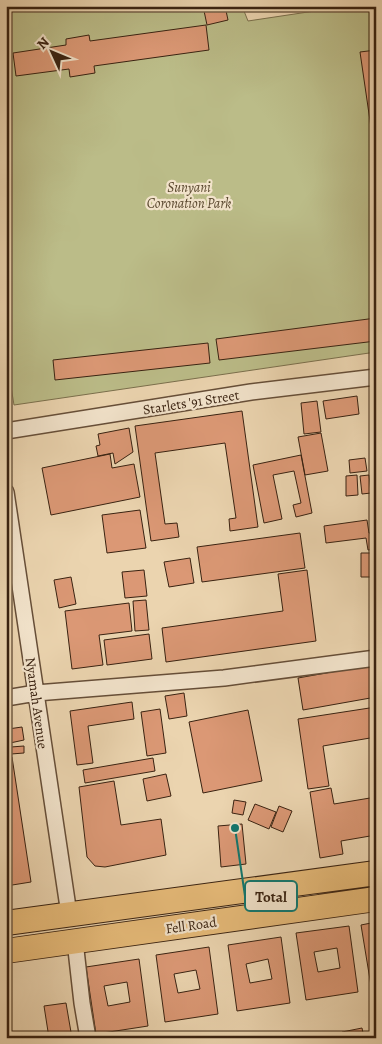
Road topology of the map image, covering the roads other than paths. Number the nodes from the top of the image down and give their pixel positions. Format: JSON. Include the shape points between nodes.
{"nodes":[{"id":1,"x":376,"y":377,"type":"edge"},
{"id":2,"x":6,"y":431,"type":"edge"},
{"id":3,"x":6,"y":492,"type":"edge"},
{"id":4,"x":376,"y":658,"type":"edge"},
{"id":5,"x":36,"y":693,"type":"junction"},
{"id":6,"x":6,"y":698,"type":"edge"},
{"id":7,"x":376,"y":873,"type":"edge"},
{"id":8,"x":376,"y":899,"type":"edge"},
{"id":9,"x":69,"y":914,"type":"junction"},
{"id":10,"x":6,"y":923,"type":"edge"},
{"id":11,"x":75,"y":941,"type":"junction"},
{"id":12,"x":6,"y":951,"type":"edge"},
{"id":13,"x":88,"y":1038,"type":"edge"}],
"edges":[{"from":1,"to":2,"type":"street","name":"Starlets '91 Street","via":[[251,392]]},
{"from":3,"to":5,"type":"street","name":"Nyamah Avenue"},
{"from":4,"to":5,"type":"street","via":[[224,678]]},
{"from":5,"to":6,"type":"street"},
{"from":5,"to":9,"type":"street","name":"Nyamah Avenue"},
{"from":7,"to":9,"type":"main road","name":"Fell Road"},
{"from":8,"to":11,"type":"main road","name":"Fell Road"},
{"from":9,"to":10,"type":"main road","name":"Fell Road"},
{"from":11,"to":12,"type":"main road","name":"Fell Road"},
{"from":11,"to":13,"type":"street"}]}
